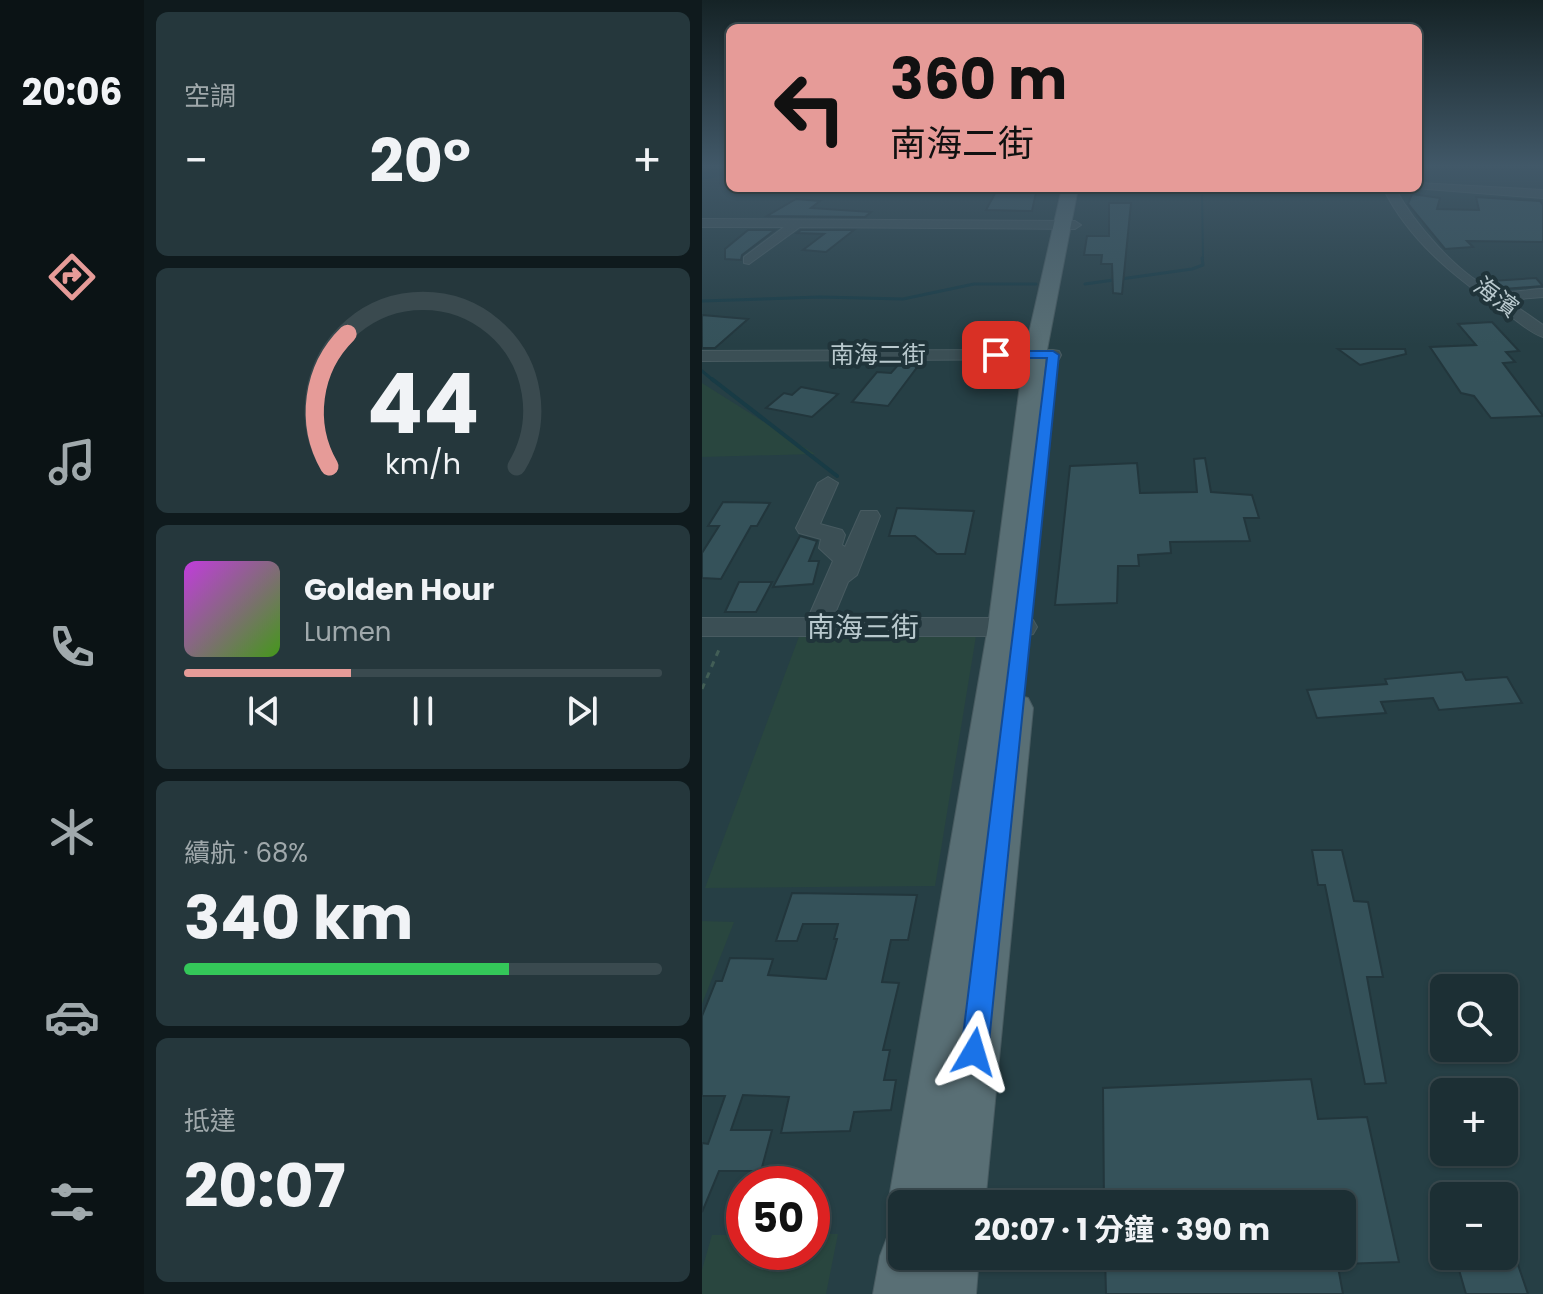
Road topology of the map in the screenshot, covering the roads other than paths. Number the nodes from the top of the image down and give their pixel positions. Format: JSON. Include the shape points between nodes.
{"nodes":[{"id":1,"x":796,"y":224,"type":"edge"},
{"id":2,"x":902,"y":224,"type":"edge"},
{"id":3,"x":1411,"y":224,"type":"edge"},
{"id":4,"x":1070,"y":225,"type":"joint"},
{"id":5,"x":749,"y":260,"type":"dead end"},
{"id":6,"x":1543,"y":293,"type":"edge"},
{"id":7,"x":1495,"y":296,"type":"junction"},
{"id":8,"x":1543,"y":332,"type":"edge"},
{"id":9,"x":1044,"y":355,"type":"junction"},
{"id":10,"x":702,"y":356,"type":"edge"},
{"id":11,"x":828,"y":483,"type":"dead end"},
{"id":12,"x":869,"y":516,"type":"dead end"},
{"id":13,"x":702,"y":627,"type":"edge"},
{"id":14,"x":820,"y":627,"type":"junction"},
{"id":15,"x":1015,"y":627,"type":"junction"},
{"id":16,"x":918,"y":1190,"type":"edge"},
{"id":17,"x":958,"y":1190,"type":"edge"},
{"id":18,"x":907,"y":1270,"type":"edge"},
{"id":19,"x":949,"y":1270,"type":"edge"},
{"id":20,"x":903,"y":1294,"type":"edge"},
{"id":21,"x":946,"y":1294,"type":"edge"}],
"edges":[{"from":1,"to":5,"type":"street"},
{"from":2,"to":4,"type":"street"},
{"from":3,"to":7,"type":"street","name":"海濱"},
{"from":4,"to":9,"type":"main road"},
{"from":6,"to":7,"type":"street"},
{"from":7,"to":8,"type":"street","name":"海濱"},
{"from":9,"to":10,"type":"street","name":"南海二街"},
{"from":9,"to":15,"type":"main road"},
{"from":11,"to":14,"type":"street","via":[[807,528],[834,535],[830,548],[846,559]]},
{"from":12,"to":14,"type":"street"},
{"from":13,"to":14,"type":"street","name":"南海三街"},
{"from":14,"to":15,"type":"street","name":"南海三街"},
{"from":15,"to":16,"type":"main road"},
{"from":15,"to":17,"type":"main road"},
{"from":18,"to":20,"type":"main road"},
{"from":19,"to":21,"type":"main road"}]}
